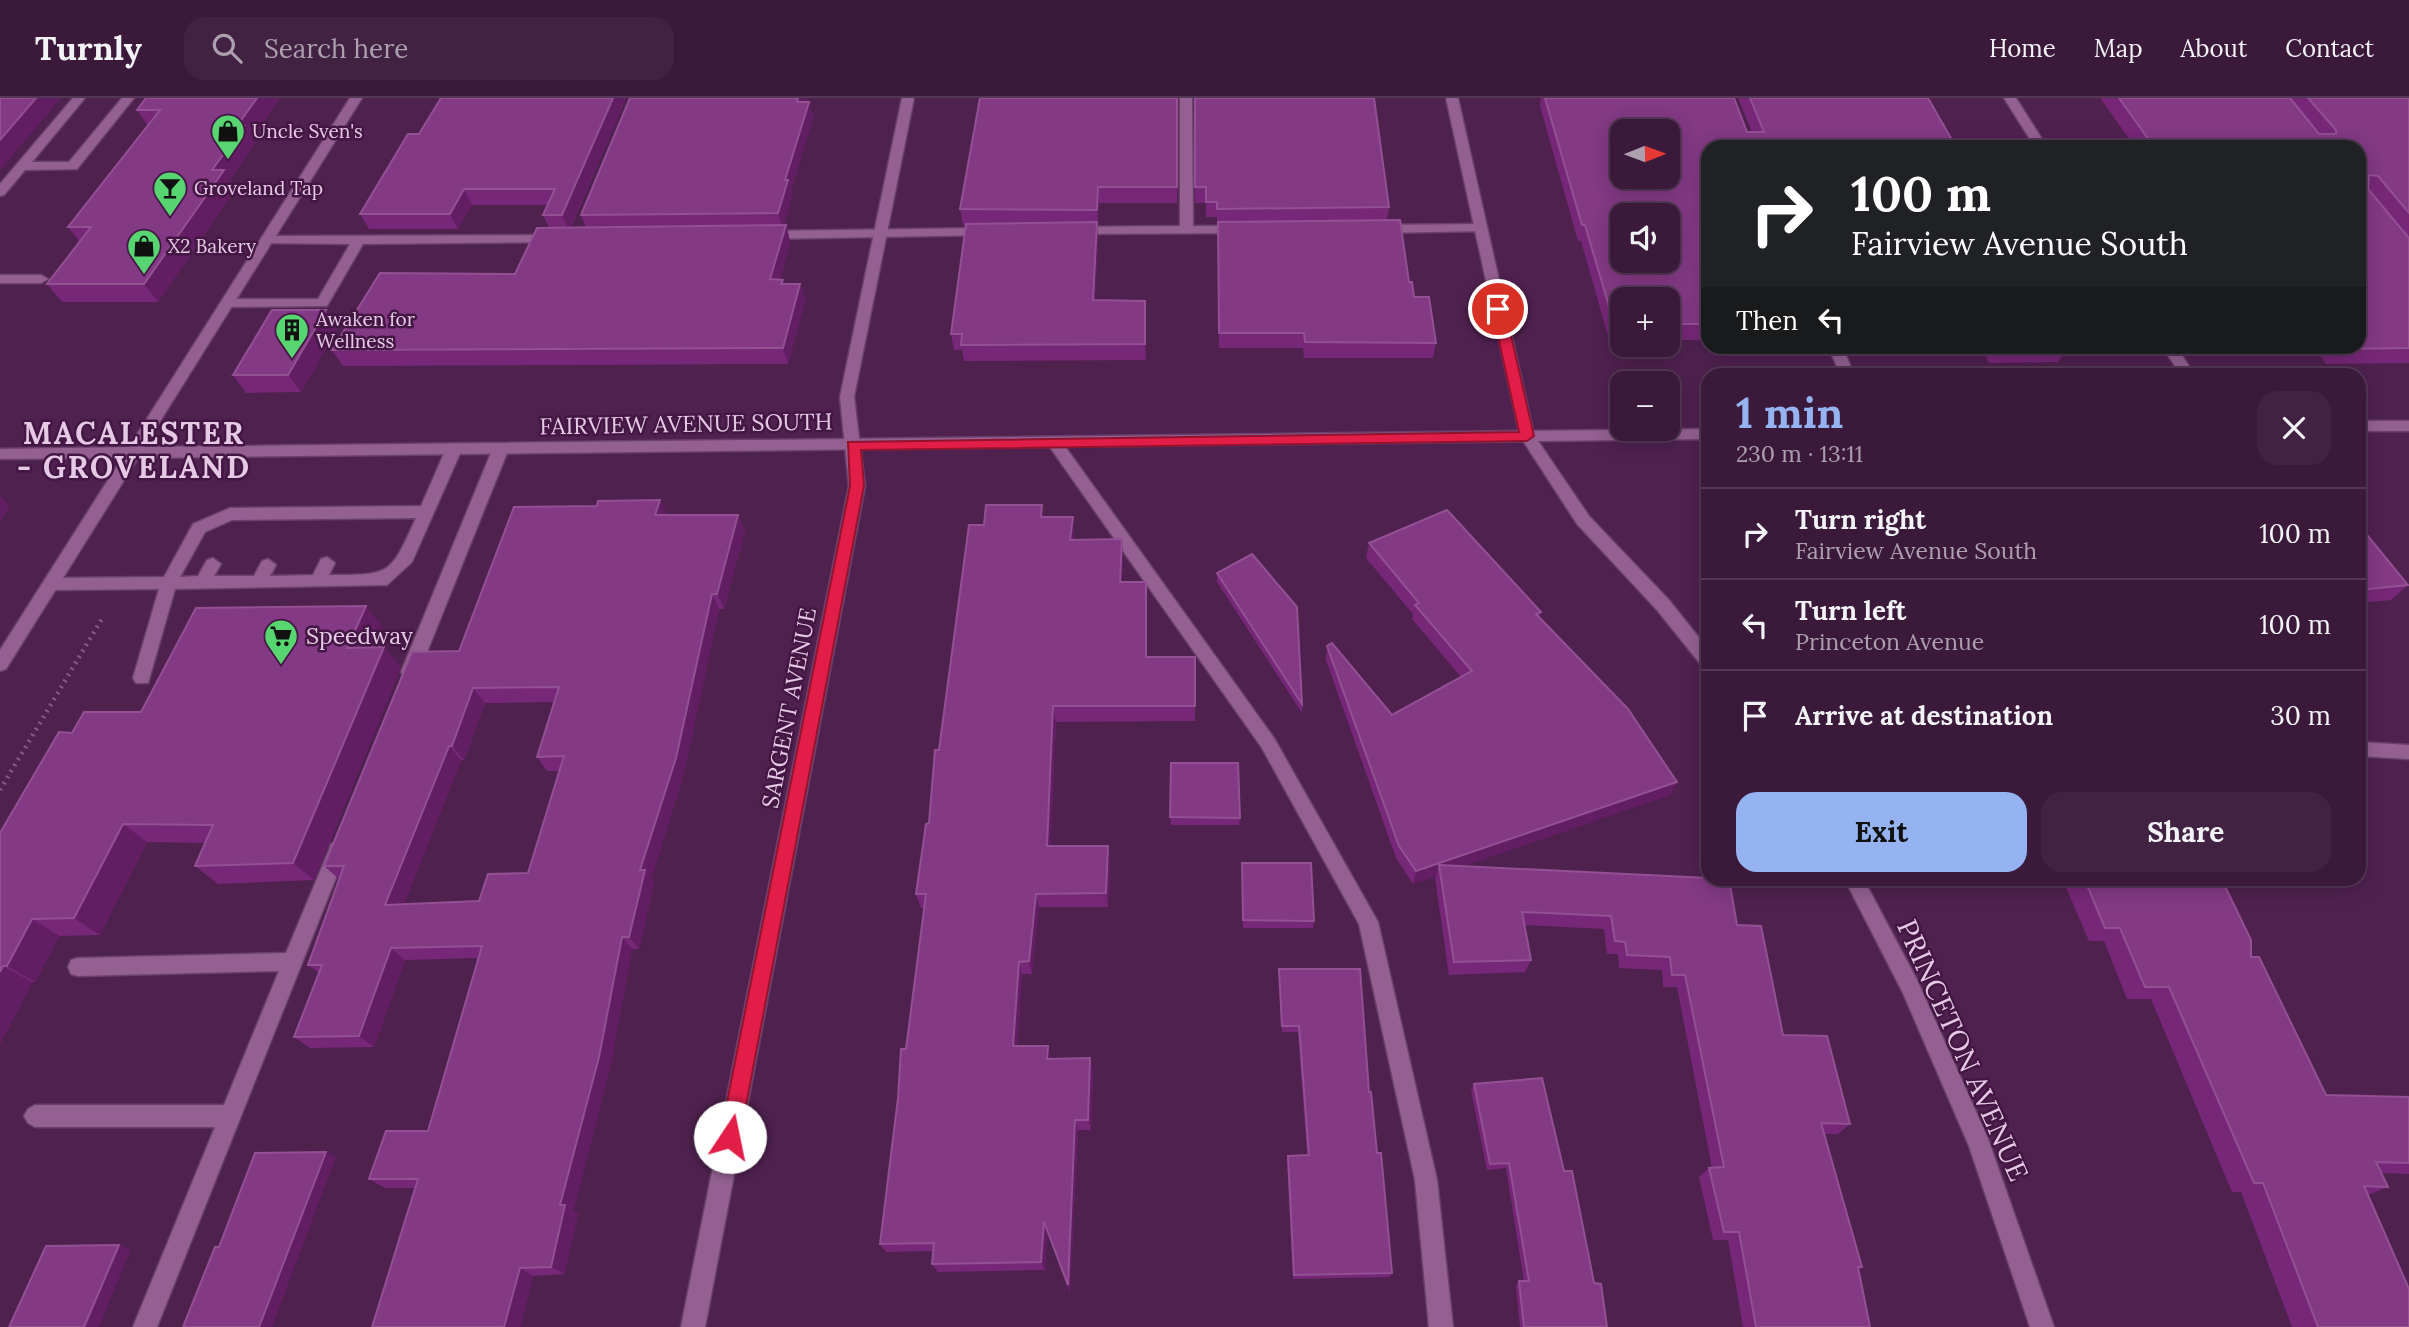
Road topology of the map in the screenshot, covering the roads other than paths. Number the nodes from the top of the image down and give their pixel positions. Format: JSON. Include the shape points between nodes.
{"nodes":[{"id":1,"x":79,"y":98,"type":"edge"},
{"id":2,"x":128,"y":98,"type":"edge"},
{"id":3,"x":356,"y":98,"type":"edge"},
{"id":4,"x":908,"y":98,"type":"edge"},
{"id":5,"x":1186,"y":98,"type":"edge"},
{"id":6,"x":1452,"y":98,"type":"edge"},
{"id":7,"x":2010,"y":98,"type":"edge"},
{"id":8,"x":2037,"y":140,"type":"edge"},
{"id":9,"x":22,"y":166,"type":"junction"},
{"id":10,"x":0,"y":192,"type":"edge"},
{"id":11,"x":1480,"y":228,"type":"junction"},
{"id":12,"x":1366,"y":229,"type":"edge"},
{"id":13,"x":1187,"y":230,"type":"junction"},
{"id":14,"x":1256,"y":230,"type":"edge"},
{"id":15,"x":999,"y":232,"type":"edge"},
{"id":16,"x":1053,"y":232,"type":"edge"},
{"id":17,"x":879,"y":233,"type":"junction"},
{"id":18,"x":750,"y":236,"type":"edge"},
{"id":19,"x":359,"y":239,"type":"junction"},
{"id":20,"x":562,"y":239,"type":"edge"},
{"id":21,"x":268,"y":240,"type":"junction"},
{"id":22,"x":0,"y":279,"type":"edge"},
{"id":23,"x":41,"y":279,"type":"dead end"},
{"id":24,"x":228,"y":303,"type":"junction"},
{"id":25,"x":2366,"y":426,"type":"edge"},
{"id":26,"x":2409,"y":426,"type":"edge"},
{"id":27,"x":1701,"y":434,"type":"edge"},
{"id":28,"x":1527,"y":436,"type":"junction"},
{"id":29,"x":1054,"y":442,"type":"junction"},
{"id":30,"x":853,"y":445,"type":"junction"},
{"id":31,"x":454,"y":449,"type":"junction"},
{"id":32,"x":501,"y":449,"type":"junction"},
{"id":33,"x":134,"y":452,"type":"junction"},
{"id":34,"x":0,"y":454,"type":"edge"},
{"id":35,"x":426,"y":512,"type":"junction"},
{"id":36,"x":327,"y":564,"type":"dead end"},
{"id":37,"x":212,"y":565,"type":"dead end"},
{"id":38,"x":268,"y":565,"type":"dead end"},
{"id":39,"x":169,"y":582,"type":"junction"},
{"id":40,"x":203,"y":582,"type":"junction"},
{"id":41,"x":259,"y":582,"type":"junction"},
{"id":42,"x":318,"y":582,"type":"junction"},
{"id":43,"x":51,"y":584,"type":"junction"},
{"id":44,"x":1701,"y":652,"type":"edge"},
{"id":45,"x":0,"y":664,"type":"edge"},
{"id":46,"x":142,"y":678,"type":"dead end"},
{"id":47,"x":400,"y":695,"type":"edge"},
{"id":48,"x":2366,"y":750,"type":"edge"},
{"id":49,"x":2409,"y":752,"type":"edge"},
{"id":50,"x":344,"y":835,"type":"edge"},
{"id":51,"x":1857,"y":886,"type":"edge"},
{"id":52,"x":292,"y":962,"type":"junction"},
{"id":53,"x":78,"y":967,"type":"dead end"},
{"id":54,"x":35,"y":1116,"type":"dead end"},
{"id":55,"x":230,"y":1116,"type":"junction"},
{"id":56,"x":145,"y":1327,"type":"edge"},
{"id":57,"x":693,"y":1327,"type":"edge"},
{"id":58,"x":1441,"y":1327,"type":"edge"},
{"id":59,"x":2042,"y":1327,"type":"edge"}],
"edges":[{"from":1,"to":9,"type":"street"},
{"from":2,"to":9,"type":"street","via":[[73,166]]},
{"from":3,"to":21,"type":"street"},
{"from":4,"to":17,"type":"street","name":"SARGENT AVENUE"},
{"from":5,"to":13,"type":"street"},
{"from":6,"to":11,"type":"street"},
{"from":7,"to":8,"type":"street"},
{"from":9,"to":10,"type":"street"},
{"from":11,"to":12,"type":"street"},
{"from":11,"to":28,"type":"street"},
{"from":13,"to":14,"type":"street"},
{"from":13,"to":16,"type":"street"},
{"from":15,"to":17,"type":"street"},
{"from":17,"to":18,"type":"street"},
{"from":17,"to":30,"type":"street","name":"SARGENT AVENUE","via":[[847,397]]},
{"from":19,"to":20,"type":"street"},
{"from":19,"to":21,"type":"street"},
{"from":19,"to":24,"type":"street","via":[[322,303]]},
{"from":21,"to":24,"type":"street"},
{"from":22,"to":23,"type":"street"},
{"from":24,"to":33,"type":"street"},
{"from":25,"to":26,"type":"street"},
{"from":27,"to":28,"type":"street","name":"FAIRVIEW AVENUE SOUTH"},
{"from":28,"to":29,"type":"street","name":"FAIRVIEW AVENUE SOUTH"},
{"from":28,"to":44,"type":"street","via":[[1583,520]]},
{"from":29,"to":30,"type":"street","name":"FAIRVIEW AVENUE SOUTH"},
{"from":29,"to":58,"type":"street","via":[[1268,743],[1368,922],[1426,1180]]},
{"from":30,"to":32,"type":"street","name":"FAIRVIEW AVENUE SOUTH"},
{"from":30,"to":57,"type":"street","name":"SARGENT AVENUE","via":[[857,486]]},
{"from":31,"to":32,"type":"street","name":"FAIRVIEW AVENUE SOUTH"},
{"from":31,"to":33,"type":"street","name":"FAIRVIEW AVENUE SOUTH"},
{"from":31,"to":35,"type":"street"},
{"from":32,"to":47,"type":"street"},
{"from":33,"to":34,"type":"street","name":"FAIRVIEW AVENUE SOUTH"},
{"from":33,"to":43,"type":"street"},
{"from":35,"to":39,"type":"street","via":[[349,517],[230,514],[199,528]]},
{"from":35,"to":42,"type":"street","via":[[404,562],[381,582]]},
{"from":36,"to":42,"type":"street"},
{"from":37,"to":40,"type":"street"},
{"from":38,"to":41,"type":"street"},
{"from":39,"to":40,"type":"street"},
{"from":39,"to":43,"type":"street"},
{"from":39,"to":46,"type":"street"},
{"from":40,"to":41,"type":"street"},
{"from":41,"to":42,"type":"street"},
{"from":43,"to":45,"type":"street"},
{"from":48,"to":49,"type":"street"},
{"from":50,"to":52,"type":"street"},
{"from":51,"to":59,"type":"street","name":"PRINCETON AVENUE","via":[[1910,987],[1979,1144]]},
{"from":52,"to":53,"type":"street"},
{"from":52,"to":55,"type":"street"},
{"from":54,"to":55,"type":"street"},
{"from":55,"to":56,"type":"street"}]}
